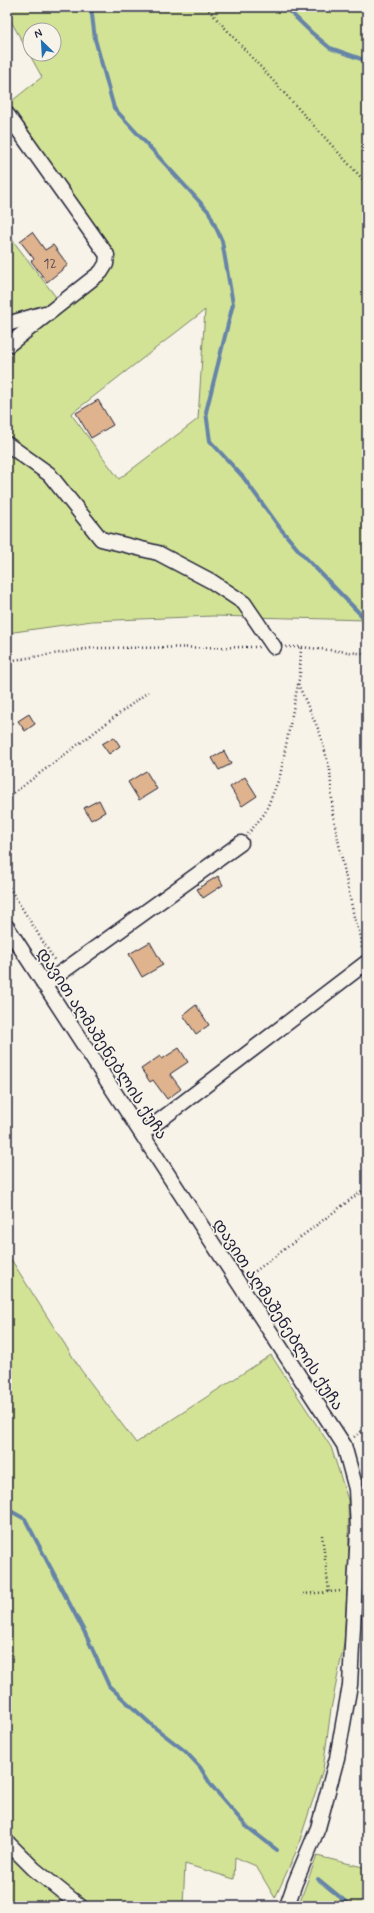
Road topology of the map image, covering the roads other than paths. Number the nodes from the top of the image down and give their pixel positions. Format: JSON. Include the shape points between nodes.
{"nodes":[{"id":1,"x":7,"y":114,"type":"edge"},
{"id":2,"x":51,"y":311,"type":"junction"},
{"id":3,"x":7,"y":324,"type":"edge"},
{"id":4,"x":7,"y":346,"type":"edge"},
{"id":5,"x":7,"y":444,"type":"edge"},
{"id":6,"x":274,"y":647,"type":"road end"},
{"id":7,"x":241,"y":843,"type":"road end"},
{"id":8,"x":7,"y":927,"type":"edge"},
{"id":9,"x":365,"y":964,"type":"edge"},
{"id":10,"x":44,"y":985,"type":"junction"},
{"id":11,"x":142,"y":1134,"type":"junction"},
{"id":12,"x":7,"y":1842,"type":"edge"},
{"id":13,"x":80,"y":1906,"type":"edge"},
{"id":14,"x":287,"y":1906,"type":"edge"}],
"edges":[{"from":1,"to":2,"type":"street","via":[[107,255],[106,264],[101,272]]},
{"from":2,"to":3,"type":"street"},
{"from":2,"to":4,"type":"street"},
{"from":5,"to":6,"type":"street","via":[[49,474],[101,539],[158,553],[211,581],[244,603]]},
{"from":7,"to":10,"type":"street"},
{"from":8,"to":10,"type":"street","name":"დავით აღმაშენებლის ქუჩა"},
{"from":9,"to":11,"type":"street"},
{"from":10,"to":11,"type":"street","name":"დავით აღმაშენებლის ქუჩა"},
{"from":11,"to":14,"type":"street","name":"დავით აღმაშენებლის ქუჩა","via":[[344,1445],[356,1489],[358,1530],[350,1685],[337,1758],[318,1828]]},
{"from":12,"to":13,"type":"street","via":[[34,1869]]}]}
